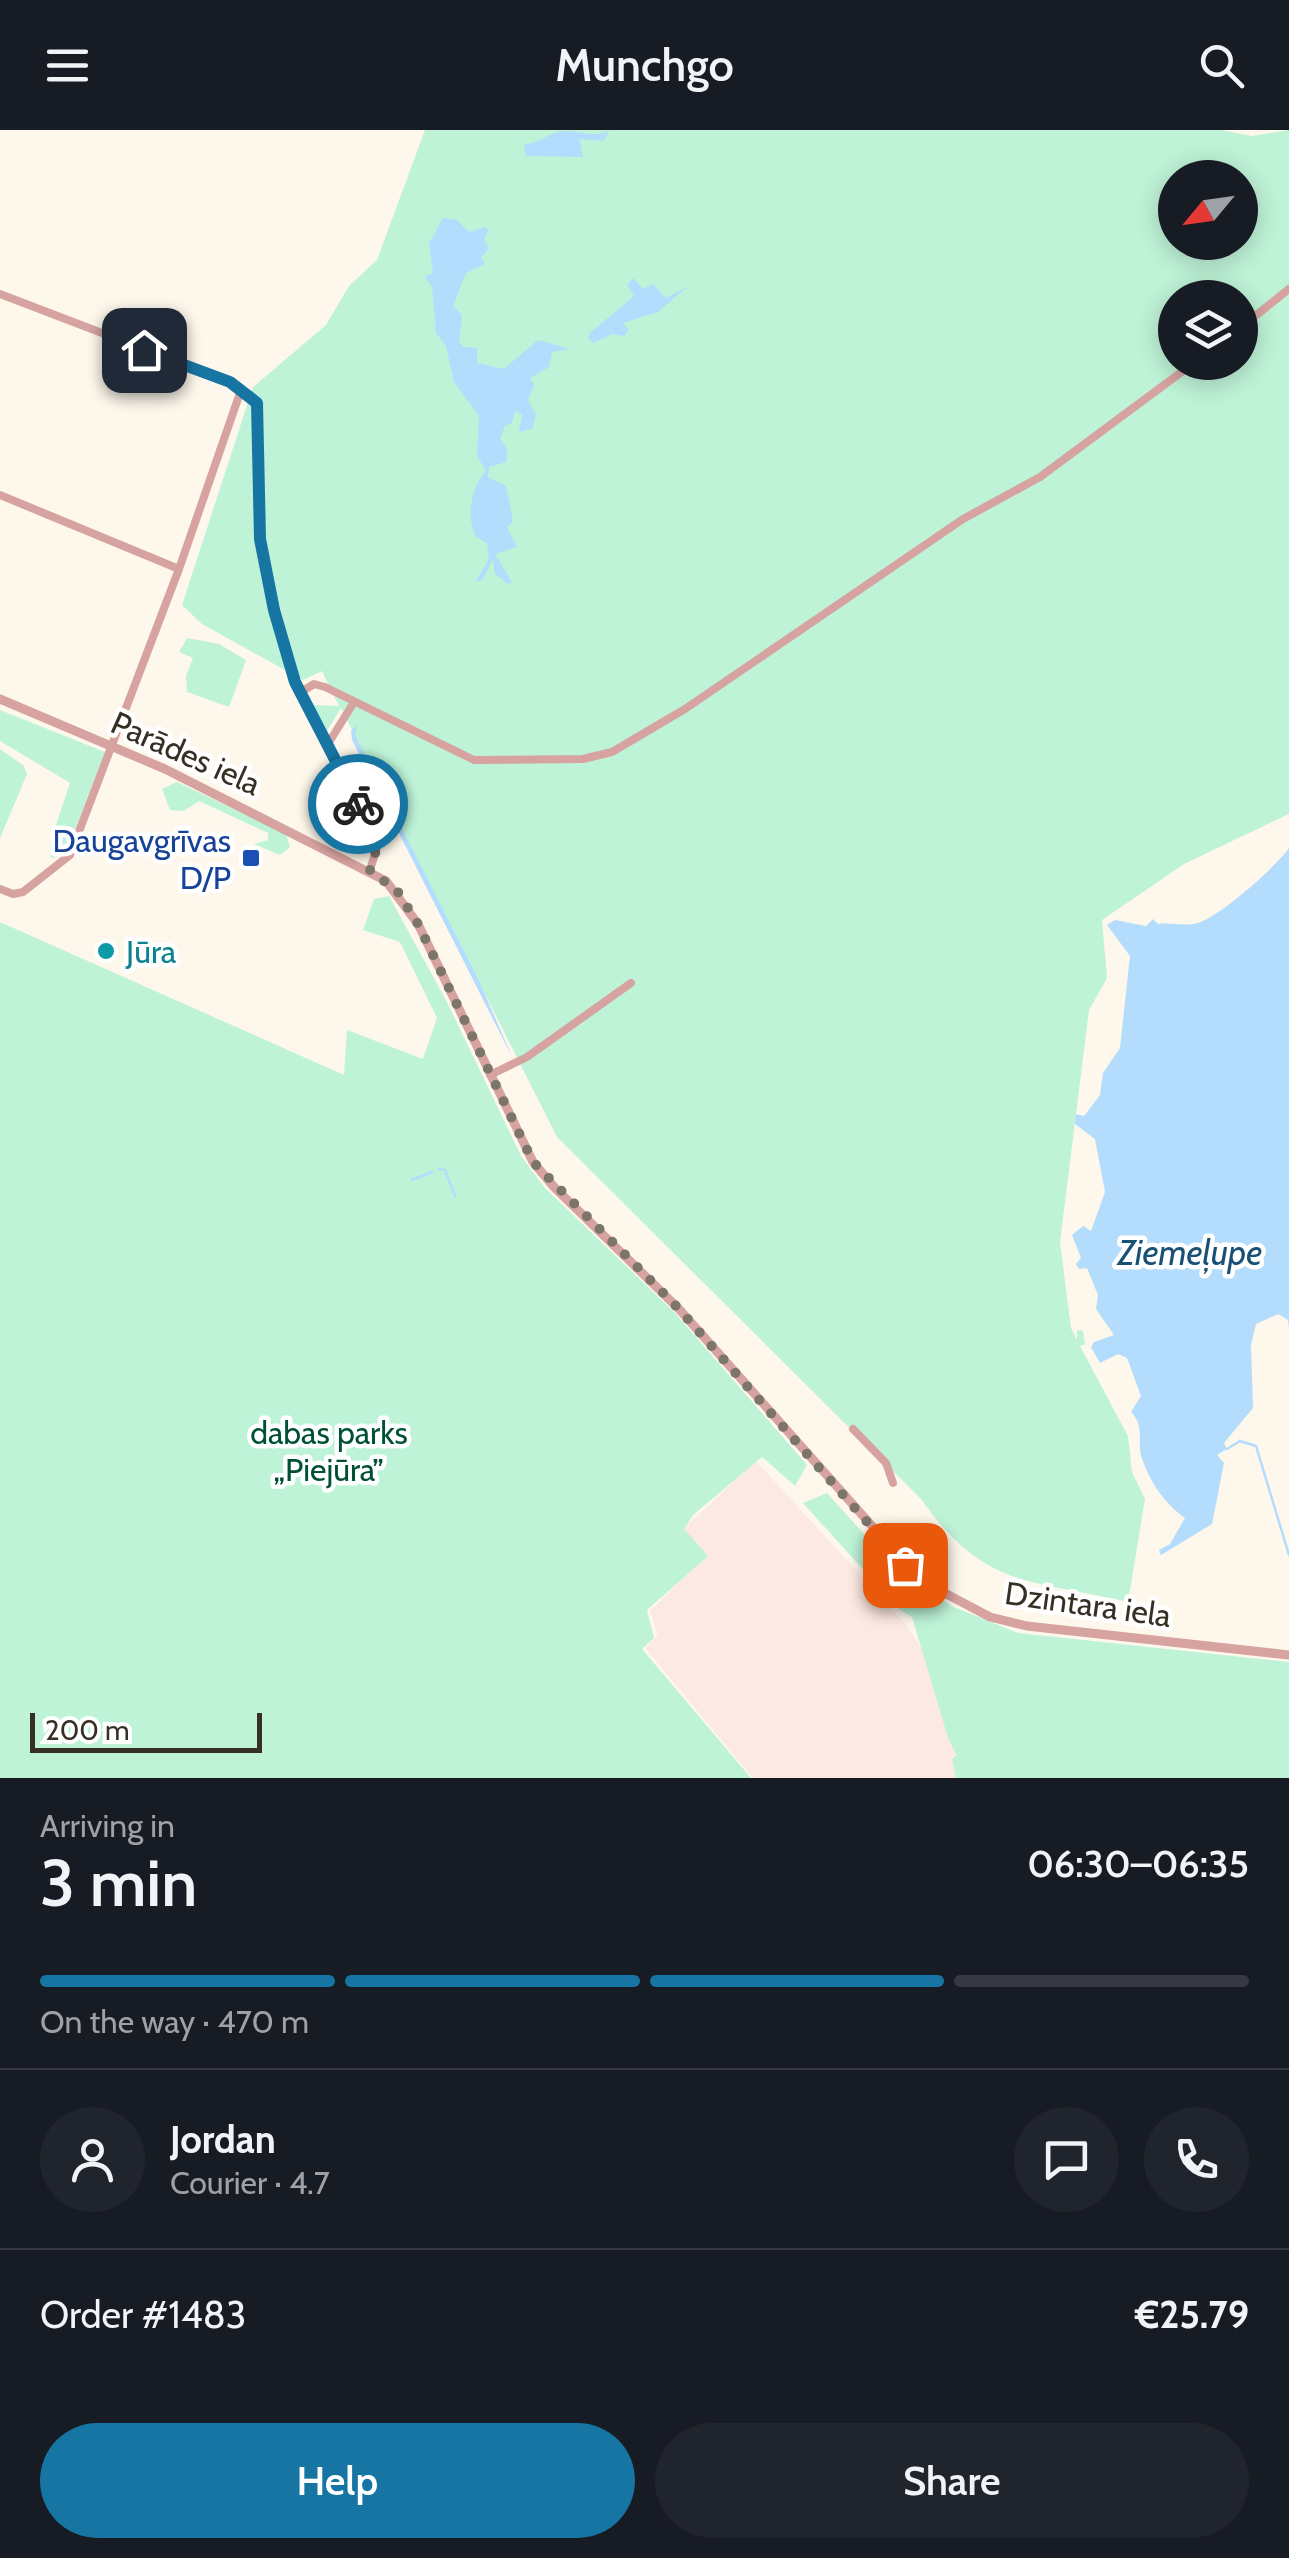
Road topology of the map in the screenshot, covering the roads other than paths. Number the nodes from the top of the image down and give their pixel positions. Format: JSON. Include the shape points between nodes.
{"nodes":[{"id":1,"x":1289,"y":289,"type":"edge"},
{"id":2,"x":0,"y":294,"type":"edge"},
{"id":3,"x":1258,"y":314,"type":"edge"},
{"id":4,"x":1171,"y":380,"type":"edge"},
{"id":5,"x":241,"y":390,"type":"junction"},
{"id":6,"x":0,"y":495,"type":"edge"},
{"id":7,"x":179,"y":569,"type":"junction"},
{"id":8,"x":301,"y":692,"type":"junction"},
{"id":9,"x":0,"y":699,"type":"edge"},
{"id":10,"x":354,"y":702,"type":"junction"},
{"id":11,"x":328,"y":744,"type":"junction"},
{"id":12,"x":112,"y":746,"type":"junction"},
{"id":13,"x":370,"y":870,"type":"junction"},
{"id":14,"x":0,"y":889,"type":"edge"},
{"id":15,"x":398,"y":892,"type":"joint"},
{"id":16,"x":631,"y":983,"type":"dead end"},
{"id":17,"x":490,"y":1076,"type":"junction"},
{"id":18,"x":853,"y":1429,"type":"dead end"},
{"id":19,"x":893,"y":1483,"type":"dead end"},
{"id":20,"x":1289,"y":1655,"type":"edge"}],
"edges":[{"from":1,"to":3,"type":"street"},
{"from":2,"to":5,"type":"street"},
{"from":4,"to":10,"type":"street","via":[[1040,478],[963,518],[612,752],[583,759],[474,760]]},
{"from":5,"to":7,"type":"street"},
{"from":5,"to":8,"type":"street","via":[[260,411],[260,539]]},
{"from":6,"to":7,"type":"street"},
{"from":7,"to":12,"type":"street"},
{"from":8,"to":10,"type":"street","via":[[314,684]]},
{"from":8,"to":11,"type":"street"},
{"from":9,"to":12,"type":"street","name":"Parādes iela"},
{"from":10,"to":11,"type":"street"},
{"from":11,"to":13,"type":"street","via":[[378,844]]},
{"from":12,"to":13,"type":"street","name":"Parādes iela"},
{"from":12,"to":14,"type":"street","via":[[70,854],[13,894]]},
{"from":13,"to":15,"type":"street","name":"Parādes iela"},
{"from":15,"to":17,"type":"street","name":"Dzintara iela"},
{"from":16,"to":17,"type":"street"},
{"from":17,"to":20,"type":"street","name":"Dzintara iela","via":[[533,1162],[554,1188],[679,1309],[920,1580],[990,1617],[1026,1626]]},
{"from":18,"to":19,"type":"street","via":[[886,1463]]}]}
